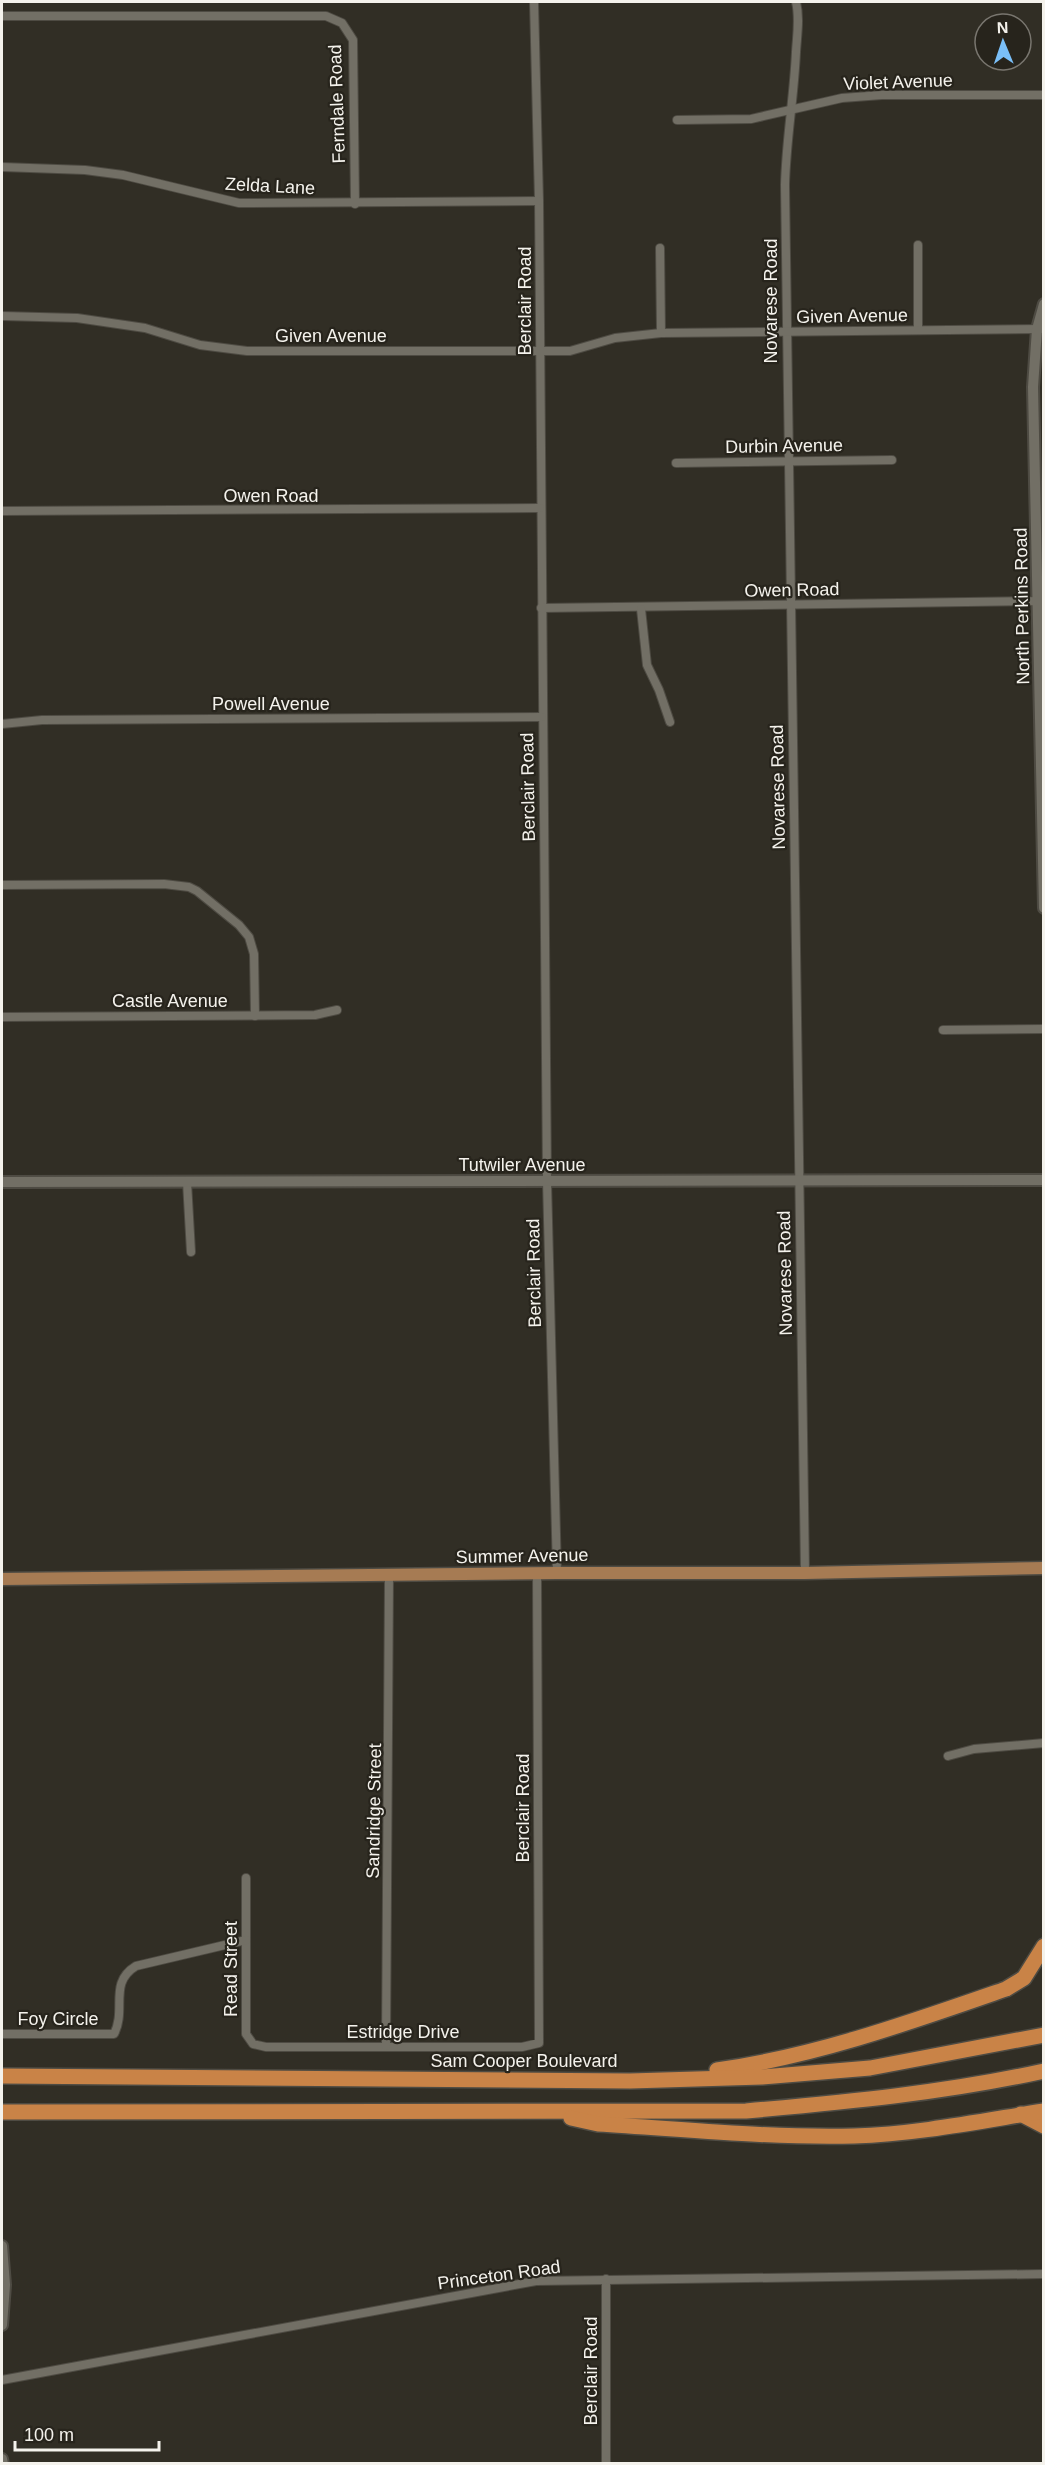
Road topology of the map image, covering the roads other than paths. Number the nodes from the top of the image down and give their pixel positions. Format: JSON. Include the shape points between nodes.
{"nodes":[{"id":1,"x":534,"y":2,"type":"edge"},
{"id":2,"x":796,"y":2,"type":"edge"},
{"id":3,"x":2,"y":16,"type":"edge"},
{"id":4,"x":1044,"y":95,"type":"edge"},
{"id":5,"x":792,"y":110,"type":"junction"},
{"id":6,"x":677,"y":120,"type":"dead end"},
{"id":7,"x":2,"y":168,"type":"edge"},
{"id":8,"x":539,"y":201,"type":"junction"},
{"id":9,"x":355,"y":204,"type":"junction"},
{"id":10,"x":918,"y":245,"type":"dead end"},
{"id":11,"x":660,"y":248,"type":"dead end"},
{"id":12,"x":1044,"y":304,"type":"edge"},
{"id":13,"x":2,"y":316,"type":"edge"},
{"id":14,"x":1040,"y":329,"type":"edge"},
{"id":15,"x":918,"y":330,"type":"junction"},
{"id":16,"x":786,"y":331,"type":"junction"},
{"id":17,"x":661,"y":333,"type":"junction"},
{"id":18,"x":540,"y":351,"type":"junction"},
{"id":19,"x":892,"y":460,"type":"dead end"},
{"id":20,"x":1039,"y":460,"type":"edge"},
{"id":21,"x":788,"y":461,"type":"junction"},
{"id":22,"x":676,"y":463,"type":"dead end"},
{"id":23,"x":540,"y":508,"type":"junction"},
{"id":24,"x":2,"y":511,"type":"edge"},
{"id":25,"x":1041,"y":601,"type":"edge"},
{"id":26,"x":790,"y":605,"type":"junction"},
{"id":27,"x":541,"y":608,"type":"junction"},
{"id":28,"x":641,"y":609,"type":"junction"},
{"id":29,"x":542,"y":717,"type":"junction"},
{"id":30,"x":670,"y":722,"type":"dead end"},
{"id":31,"x":2,"y":724,"type":"edge"},
{"id":32,"x":2,"y":885,"type":"edge"},
{"id":33,"x":1044,"y":908,"type":"edge"},
{"id":34,"x":337,"y":1010,"type":"dead end"},
{"id":35,"x":255,"y":1016,"type":"junction"},
{"id":36,"x":2,"y":1017,"type":"edge"},
{"id":37,"x":1044,"y":1029,"type":"edge"},
{"id":38,"x":943,"y":1030,"type":"dead end"},
{"id":39,"x":1044,"y":1180,"type":"edge"},
{"id":40,"x":547,"y":1181,"type":"junction"},
{"id":41,"x":2,"y":1182,"type":"edge"},
{"id":42,"x":187,"y":1182,"type":"junction"},
{"id":43,"x":798,"y":1182,"type":"junction"},
{"id":44,"x":191,"y":1252,"type":"dead end"},
{"id":45,"x":1044,"y":1568,"type":"edge"},
{"id":46,"x":537,"y":1573,"type":"junction"},
{"id":47,"x":556,"y":1573,"type":"junction"},
{"id":48,"x":804,"y":1573,"type":"junction"},
{"id":49,"x":389,"y":1575,"type":"junction"},
{"id":50,"x":2,"y":1579,"type":"edge"},
{"id":51,"x":1044,"y":1743,"type":"edge"},
{"id":52,"x":948,"y":1756,"type":"dead end"},
{"id":53,"x":246,"y":1878,"type":"dead end"},
{"id":54,"x":246,"y":1940,"type":"junction"},
{"id":55,"x":1044,"y":1946,"type":"edge"},
{"id":56,"x":2,"y":2034,"type":"edge"},
{"id":57,"x":1043,"y":2035,"type":"edge"},
{"id":58,"x":539,"y":2043,"type":"joint"},
{"id":59,"x":386,"y":2046,"type":"junction"},
{"id":60,"x":266,"y":2047,"type":"joint"},
{"id":61,"x":1044,"y":2072,"type":"edge"},
{"id":62,"x":8,"y":2076,"type":"edge"},
{"id":63,"x":644,"y":2080,"type":"junction"},
{"id":64,"x":7,"y":2112,"type":"edge"},
{"id":65,"x":545,"y":2112,"type":"junction"},
{"id":66,"x":1041,"y":2119,"type":"edge"},
{"id":67,"x":2,"y":2246,"type":"edge"},
{"id":68,"x":1044,"y":2274,"type":"edge"},
{"id":69,"x":606,"y":2279,"type":"junction"},
{"id":70,"x":2,"y":2325,"type":"edge"},
{"id":71,"x":2,"y":2380,"type":"edge"},
{"id":72,"x":2,"y":2459,"type":"edge"},
{"id":73,"x":3,"y":2463,"type":"edge"},
{"id":74,"x":606,"y":2463,"type":"edge"}],
"edges":[{"from":1,"to":8,"type":"street","name":"Berclair Road"},
{"from":2,"to":5,"type":"street","name":"Novarese Road"},
{"from":3,"to":9,"type":"street","name":"Ferndale Road","via":[[326,16],[342,23],[353,40]]},
{"from":4,"to":5,"type":"street","name":"Violet Avenue","via":[[882,95],[842,98]]},
{"from":5,"to":6,"type":"street","name":"Violet Avenue","via":[[751,118]]},
{"from":5,"to":16,"type":"street","name":"Novarese Road","via":[[786,165]]},
{"from":7,"to":9,"type":"street","name":"Zelda Lane","via":[[85,170],[238,203]]},
{"from":8,"to":9,"type":"street","name":"Zelda Lane"},
{"from":8,"to":18,"type":"street","name":"Berclair Road"},
{"from":10,"to":15,"type":"street"},
{"from":11,"to":17,"type":"street"},
{"from":12,"to":14,"type":"street","name":"North Perkins Road"},
{"from":13,"to":18,"type":"street","name":"Given Avenue","via":[[77,318],[145,328],[200,345],[247,351]]},
{"from":14,"to":15,"type":"street","name":"Given Avenue"},
{"from":14,"to":20,"type":"street","name":"North Perkins Road","via":[[1033,387]]},
{"from":15,"to":16,"type":"street","name":"Given Avenue"},
{"from":16,"to":17,"type":"street","name":"Given Avenue"},
{"from":16,"to":21,"type":"street","name":"Novarese Road"},
{"from":17,"to":18,"type":"street","name":"Given Avenue","via":[[615,338],[570,351]]},
{"from":18,"to":23,"type":"street","name":"Berclair Road"},
{"from":19,"to":21,"type":"street","name":"Durbin Avenue"},
{"from":20,"to":25,"type":"street","name":"North Perkins Road"},
{"from":21,"to":22,"type":"street","name":"Durbin Avenue"},
{"from":21,"to":26,"type":"street","name":"Novarese Road"},
{"from":23,"to":24,"type":"street","name":"Owen Road"},
{"from":23,"to":27,"type":"street","name":"Berclair Road"},
{"from":25,"to":26,"type":"street","name":"Owen Road"},
{"from":25,"to":33,"type":"street","name":"North Perkins Road"},
{"from":26,"to":28,"type":"street","name":"Owen Road"},
{"from":26,"to":43,"type":"street","name":"Novarese Road"},
{"from":27,"to":28,"type":"street","name":"Owen Road"},
{"from":27,"to":29,"type":"street","name":"Berclair Road"},
{"from":28,"to":30,"type":"street","via":[[647,664]]},
{"from":29,"to":31,"type":"street","name":"Powell Avenue","via":[[42,720]]},
{"from":29,"to":40,"type":"street","name":"Berclair Road"},
{"from":32,"to":35,"type":"street","via":[[189,887],[249,937],[254,954]]},
{"from":34,"to":35,"type":"street","name":"Castle Avenue","via":[[322,1015]]},
{"from":35,"to":36,"type":"street","name":"Castle Avenue"},
{"from":37,"to":38,"type":"street"},
{"from":39,"to":43,"type":"street","name":"Tutwiler Avenue"},
{"from":40,"to":42,"type":"street","name":"Tutwiler Avenue"},
{"from":40,"to":43,"type":"street","name":"Tutwiler Avenue"},
{"from":40,"to":47,"type":"street","name":"Berclair Road"},
{"from":41,"to":42,"type":"street","name":"Tutwiler Avenue"},
{"from":42,"to":44,"type":"street"},
{"from":43,"to":48,"type":"street","name":"Novarese Road"},
{"from":45,"to":48,"type":"main road","name":"Summer Avenue"},
{"from":46,"to":47,"type":"main road","name":"Summer Avenue"},
{"from":46,"to":49,"type":"main road","name":"Summer Avenue"},
{"from":46,"to":58,"type":"street","name":"Berclair Road"},
{"from":47,"to":48,"type":"main road","name":"Summer Avenue"},
{"from":49,"to":50,"type":"main road","name":"Summer Avenue"},
{"from":49,"to":59,"type":"street","name":"Sandridge Street"},
{"from":51,"to":52,"type":"street","via":[[974,1749]]},
{"from":53,"to":54,"type":"street","name":"Read Street"},
{"from":54,"to":56,"type":"street","name":"Foy Circle","via":[[136,1966],[125,1973],[120,1984],[119,2024],[114,2034]]},
{"from":54,"to":60,"type":"street","name":"Read Street","via":[[246,2034],[252,2044]]},
{"from":55,"to":63,"type":"highway","via":[[1024,1978],[1006,1989],[933,2014],[761,2064]]},
{"from":57,"to":63,"type":"highway","name":"Sam Cooper Boulevard","via":[[870,2068],[762,2077]]},
{"from":58,"to":59,"type":"street","name":"Estridge Drive","via":[[522,2047]]},
{"from":59,"to":60,"type":"street","name":"Estridge Drive"},
{"from":61,"to":65,"type":"highway","via":[[945,2090],[768,2109]]},
{"from":62,"to":63,"type":"highway","name":"Sam Cooper Boulevard"},
{"from":64,"to":65,"type":"highway"},
{"from":65,"to":66,"type":"highway","via":[[598,2124],[844,2136],[926,2130],[1021,2114]]},
{"from":67,"to":70,"type":"street"},
{"from":68,"to":69,"type":"street","name":"Princeton Road"},
{"from":69,"to":71,"type":"street","name":"Princeton Road","via":[[518,2283]]},
{"from":69,"to":74,"type":"street","name":"Berclair Road"},
{"from":72,"to":73,"type":"street"}]}
